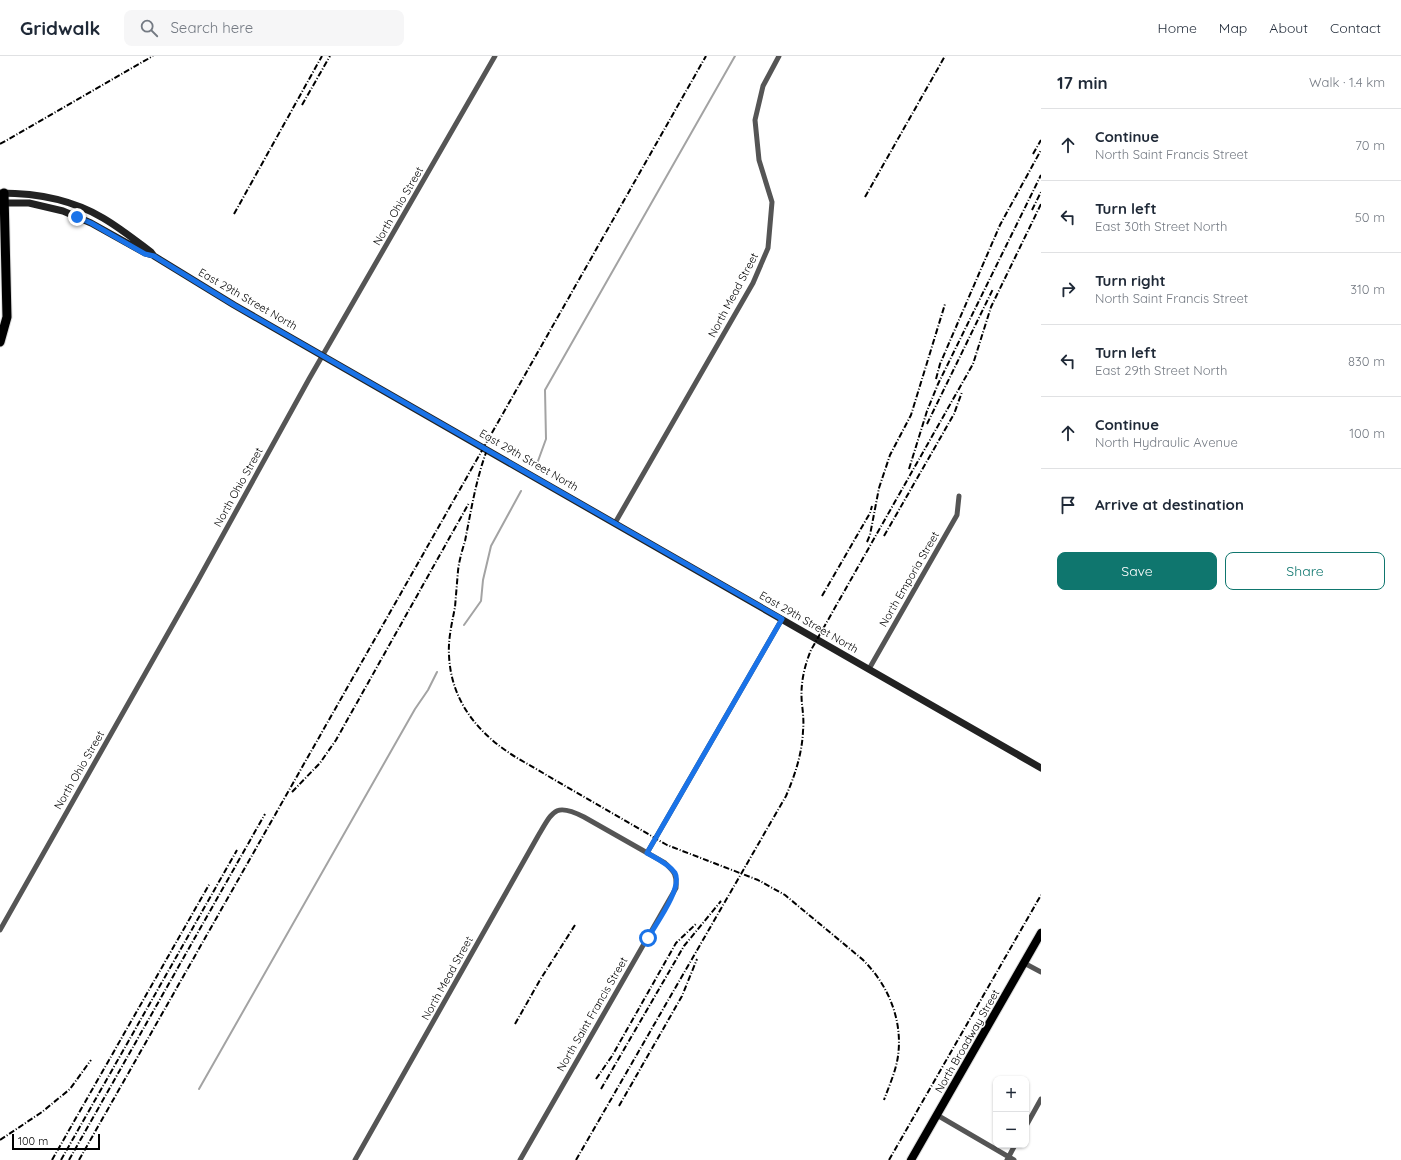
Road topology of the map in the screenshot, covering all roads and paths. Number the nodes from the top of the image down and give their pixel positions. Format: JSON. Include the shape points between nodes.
{"nodes":[{"id":1,"x":495,"y":56,"type":"edge"},
{"id":2,"x":779,"y":56,"type":"edge"},
{"id":3,"x":2,"y":193,"type":"edge"},
{"id":4,"x":2,"y":203,"type":"edge"},
{"id":5,"x":154,"y":256,"type":"junction"},
{"id":6,"x":0,"y":342,"type":"edge"},
{"id":7,"x":323,"y":355,"type":"junction"},
{"id":8,"x":959,"y":496,"type":"dead end"},
{"id":9,"x":615,"y":523,"type":"junction"},
{"id":10,"x":782,"y":619,"type":"junction"},
{"id":11,"x":869,"y":669,"type":"junction"},
{"id":12,"x":1041,"y":768,"type":"edge"},
{"id":13,"x":647,"y":853,"type":"junction"},
{"id":14,"x":0,"y":930,"type":"edge"},
{"id":15,"x":1041,"y":933,"type":"edge"},
{"id":16,"x":1024,"y":963,"type":"junction"},
{"id":17,"x":1041,"y":972,"type":"edge"},
{"id":18,"x":1041,"y":1099,"type":"edge"},
{"id":19,"x":937,"y":1115,"type":"junction"},
{"id":20,"x":1029,"y":1121,"type":"edge"},
{"id":21,"x":1013,"y":1148,"type":"edge"},
{"id":22,"x":1007,"y":1158,"type":"edge"},
{"id":23,"x":355,"y":1160,"type":"edge"},
{"id":24,"x":520,"y":1160,"type":"edge"},
{"id":25,"x":911,"y":1160,"type":"edge"},
{"id":26,"x":1014,"y":1160,"type":"edge"}],
"edges":[{"from":1,"to":7,"type":"street","name":"North Ohio Street"},
{"from":2,"to":9,"type":"street","name":"North Mead Street","via":[[763,86],[755,120],[759,160],[772,202],[768,248],[753,283]]},
{"from":3,"to":4,"type":"highway"},
{"from":3,"to":5,"type":"street","name":"East 29th Street North","via":[[46,196],[91,212],[119,229]]},
{"from":4,"to":5,"type":"street","via":[[29,203],[63,211],[91,223],[145,254]]},
{"from":4,"to":6,"type":"highway","via":[[7,317]]},
{"from":5,"to":7,"type":"street","name":"East 29th Street North"},
{"from":7,"to":9,"type":"street","name":"East 29th Street North"},
{"from":7,"to":14,"type":"street","name":"North Ohio Street"},
{"from":8,"to":11,"type":"street","name":"North Emporia Street","via":[[957,515]]},
{"from":9,"to":10,"type":"street","name":"East 29th Street North"},
{"from":10,"to":11,"type":"street","name":"East 29th Street North"},
{"from":10,"to":13,"type":"street"},
{"from":11,"to":12,"type":"street","name":"East 29th Street North"},
{"from":13,"to":23,"type":"street","name":"North Mead Street","via":[[571,810],[555,812],[542,830]]},
{"from":13,"to":24,"type":"street","name":"North Saint Francis Street","via":[[665,863],[674,873],[676,888]]},
{"from":15,"to":16,"type":"main road","name":"North Broadway Street"},
{"from":16,"to":17,"type":"street"},
{"from":16,"to":19,"type":"main road","name":"North Broadway Street"},
{"from":18,"to":20,"type":"street"},
{"from":19,"to":22,"type":"street"},
{"from":19,"to":25,"type":"main road","name":"North Broadway Street"},
{"from":21,"to":22,"type":"street"},
{"from":22,"to":26,"type":"street"}]}
